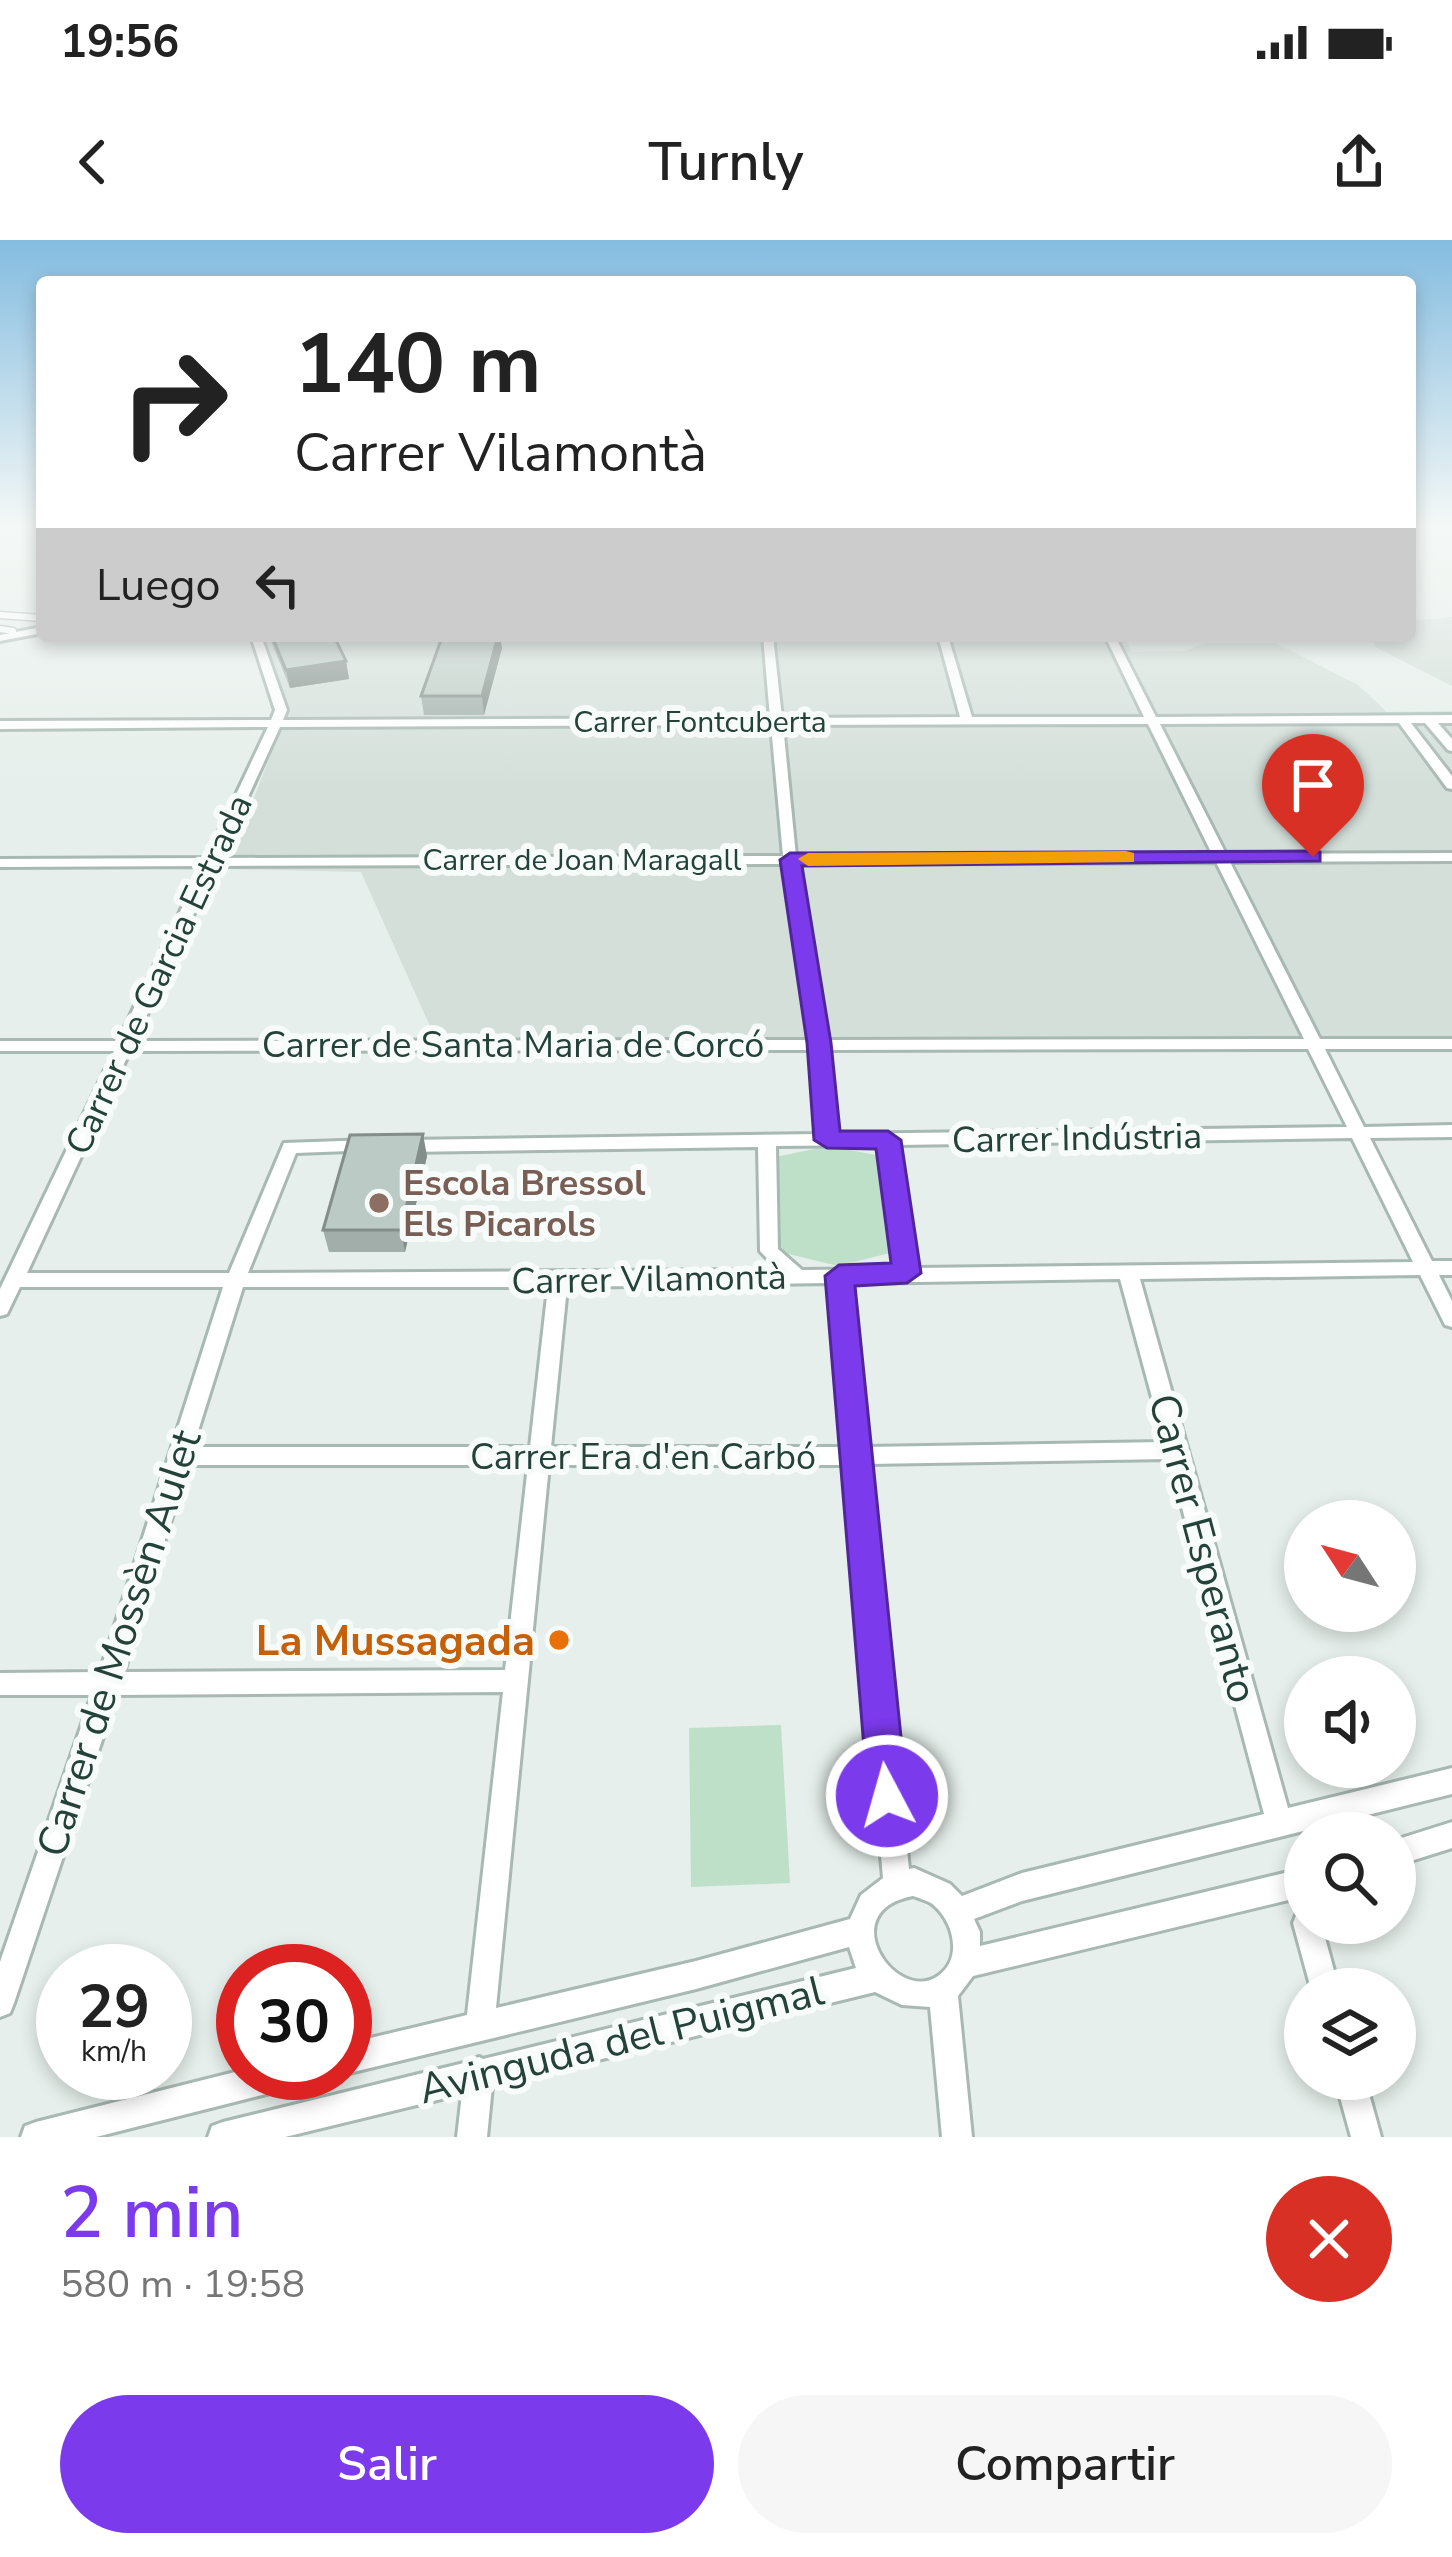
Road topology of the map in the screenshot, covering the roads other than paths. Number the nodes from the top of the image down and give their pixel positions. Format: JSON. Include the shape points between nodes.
{"nodes":[{"id":1,"x":0,"y":615,"type":"edge"},
{"id":2,"x":36,"y":624,"type":"edge"},
{"id":3,"x":36,"y":626,"type":"edge"},
{"id":4,"x":3,"y":633,"type":"edge"},
{"id":5,"x":258,"y":642,"type":"edge"},
{"id":6,"x":769,"y":642,"type":"edge"},
{"id":7,"x":945,"y":642,"type":"edge"},
{"id":8,"x":1113,"y":642,"type":"edge"},
{"id":9,"x":1401,"y":718,"type":"junction"},
{"id":10,"x":1428,"y":718,"type":"junction"},
{"id":11,"x":1452,"y":719,"type":"edge"},
{"id":12,"x":1152,"y":720,"type":"junction"},
{"id":13,"x":968,"y":721,"type":"junction"},
{"id":14,"x":776,"y":722,"type":"junction"},
{"id":15,"x":276,"y":724,"type":"junction"},
{"id":16,"x":0,"y":725,"type":"edge"},
{"id":17,"x":1452,"y":748,"type":"edge"},
{"id":18,"x":1452,"y":784,"type":"edge"},
{"id":19,"x":1220,"y":857,"type":"junction"},
{"id":20,"x":1452,"y":857,"type":"edge"},
{"id":21,"x":790,"y":860,"type":"junction"},
{"id":22,"x":210,"y":861,"type":"junction"},
{"id":23,"x":0,"y":862,"type":"edge"},
{"id":24,"x":819,"y":1043,"type":"junction"},
{"id":25,"x":1452,"y":1044,"type":"edge"},
{"id":26,"x":124,"y":1045,"type":"junction"},
{"id":27,"x":1315,"y":1045,"type":"junction"},
{"id":28,"x":0,"y":1046,"type":"edge"},
{"id":29,"x":1361,"y":1132,"type":"junction"},
{"id":30,"x":1452,"y":1132,"type":"edge"},
{"id":31,"x":827,"y":1140,"type":"junction"},
{"id":32,"x":888,"y":1140,"type":"junction"},
{"id":33,"x":767,"y":1141,"type":"junction"},
{"id":34,"x":1428,"y":1268,"type":"junction"},
{"id":35,"x":1452,"y":1268,"type":"edge"},
{"id":36,"x":1128,"y":1272,"type":"junction"},
{"id":37,"x":907,"y":1273,"type":"junction"},
{"id":38,"x":797,"y":1275,"type":"junction"},
{"id":39,"x":839,"y":1276,"type":"junction"},
{"id":40,"x":14,"y":1280,"type":"junction"},
{"id":41,"x":558,"y":1280,"type":"junction"},
{"id":42,"x":235,"y":1281,"type":"junction"},
{"id":43,"x":0,"y":1309,"type":"edge"},
{"id":44,"x":1452,"y":1320,"type":"edge"},
{"id":45,"x":1178,"y":1450,"type":"junction"},
{"id":46,"x":540,"y":1455,"type":"junction"},
{"id":47,"x":179,"y":1456,"type":"junction"},
{"id":48,"x":854,"y":1456,"type":"junction"},
{"id":49,"x":516,"y":1681,"type":"junction"},
{"id":50,"x":0,"y":1684,"type":"edge"},
{"id":51,"x":108,"y":1684,"type":"junction"},
{"id":52,"x":1452,"y":1781,"type":"edge"},
{"id":53,"x":1280,"y":1825,"type":"junction"},
{"id":54,"x":1452,"y":1835,"type":"edge"},
{"id":55,"x":1416,"y":1846,"type":"edge"},
{"id":56,"x":896,"y":1884,"type":"junction"},
{"id":57,"x":1284,"y":1887,"type":"edge"},
{"id":58,"x":959,"y":1911,"type":"junction"},
{"id":59,"x":860,"y":1930,"type":"junction"},
{"id":60,"x":964,"y":1964,"type":"junction"},
{"id":61,"x":879,"y":1977,"type":"junction"},
{"id":62,"x":943,"y":1989,"type":"junction"},
{"id":63,"x":0,"y":2003,"type":"edge"},
{"id":64,"x":481,"y":2025,"type":"junction"},
{"id":65,"x":372,"y":2052,"type":"edge"},
{"id":66,"x":479,"y":2072,"type":"junction"},
{"id":67,"x":216,"y":2092,"type":"edge"},
{"id":68,"x":1356,"y":2100,"type":"edge"},
{"id":69,"x":36,"y":2137,"type":"edge"},
{"id":70,"x":223,"y":2137,"type":"edge"},
{"id":71,"x":472,"y":2137,"type":"edge"},
{"id":72,"x":958,"y":2137,"type":"edge"},
{"id":73,"x":1366,"y":2137,"type":"edge"}],
"edges":[{"from":1,"to":2,"type":"lane"},
{"from":3,"to":4,"type":"street"},
{"from":5,"to":15,"type":"street","via":[[281,710]]},
{"from":6,"to":14,"type":"street"},
{"from":7,"to":13,"type":"street"},
{"from":8,"to":12,"type":"street"},
{"from":9,"to":10,"type":"street","name":"Carrer Fontcuberta"},
{"from":9,"to":12,"type":"street","name":"Carrer Fontcuberta"},
{"from":9,"to":18,"type":"street"},
{"from":10,"to":11,"type":"street","name":"Carrer Fontcuberta"},
{"from":10,"to":17,"type":"street"},
{"from":12,"to":13,"type":"street","name":"Carrer Fontcuberta"},
{"from":12,"to":19,"type":"street"},
{"from":13,"to":14,"type":"street","name":"Carrer Fontcuberta"},
{"from":14,"to":15,"type":"street","name":"Carrer Fontcuberta"},
{"from":14,"to":21,"type":"street"},
{"from":15,"to":16,"type":"street","name":"Carrer Fontcuberta"},
{"from":15,"to":22,"type":"street","name":"Carrer de Garcia Estrada"},
{"from":19,"to":20,"type":"street","name":"Carrer de Joan Maragall"},
{"from":19,"to":21,"type":"street","name":"Carrer de Joan Maragall"},
{"from":19,"to":27,"type":"street"},
{"from":21,"to":22,"type":"street","name":"Carrer de Joan Maragall"},
{"from":21,"to":24,"type":"street"},
{"from":22,"to":23,"type":"street","name":"Carrer de Joan Maragall"},
{"from":22,"to":26,"type":"street","name":"Carrer de Garcia Estrada"},
{"from":24,"to":26,"type":"street","name":"Carrer de Santa Maria de Corcó"},
{"from":24,"to":27,"type":"street","name":"Carrer de Santa Maria de Corcó"},
{"from":24,"to":31,"type":"street"},
{"from":25,"to":27,"type":"street","name":"Carrer de Santa Maria de Corcó"},
{"from":26,"to":28,"type":"street","name":"Carrer de Santa Maria de Corcó"},
{"from":26,"to":40,"type":"street","name":"Carrer de Garcia Estrada"},
{"from":27,"to":29,"type":"street"},
{"from":29,"to":30,"type":"street","name":"Carrer Indústria"},
{"from":29,"to":32,"type":"street","name":"Carrer Indústria"},
{"from":29,"to":34,"type":"street"},
{"from":31,"to":32,"type":"street","name":"Carrer Indústria"},
{"from":31,"to":33,"type":"street","name":"Carrer Indústria"},
{"from":32,"to":37,"type":"street"},
{"from":33,"to":38,"type":"street","via":[[769,1252]]},
{"from":33,"to":42,"type":"street","name":"Carrer Indústria","via":[[290,1147]]},
{"from":34,"to":35,"type":"street","name":"Carrer Vilamontà"},
{"from":34,"to":36,"type":"street","name":"Carrer Vilamontà"},
{"from":34,"to":44,"type":"street"},
{"from":36,"to":37,"type":"street","name":"Carrer Vilamontà"},
{"from":36,"to":45,"type":"street","name":"Carrer Esperanto"},
{"from":37,"to":39,"type":"street","name":"Carrer Vilamontà"},
{"from":38,"to":39,"type":"street","name":"Carrer Vilamontà"},
{"from":38,"to":41,"type":"street","name":"Carrer Vilamontà"},
{"from":39,"to":48,"type":"street"},
{"from":40,"to":42,"type":"street","name":"Carrer Vilamontà"},
{"from":40,"to":43,"type":"street","name":"Carrer de Garcia Estrada"},
{"from":41,"to":42,"type":"street","name":"Carrer Vilamontà"},
{"from":41,"to":46,"type":"street"},
{"from":42,"to":47,"type":"street","name":"Carrer de Mossèn Aulet"},
{"from":45,"to":48,"type":"street","name":"Carrer Era d'en Carbó"},
{"from":45,"to":53,"type":"street","name":"Carrer Esperanto"},
{"from":46,"to":47,"type":"street","name":"Carrer Era d'en Carbó"},
{"from":46,"to":48,"type":"street","name":"Carrer Era d'en Carbó"},
{"from":46,"to":49,"type":"street"},
{"from":47,"to":51,"type":"street","name":"Carrer de Mossèn Aulet"},
{"from":48,"to":56,"type":"street"},
{"from":49,"to":51,"type":"street"},
{"from":49,"to":64,"type":"street"},
{"from":50,"to":51,"type":"street"},
{"from":51,"to":63,"type":"street","name":"Carrer de Mossèn Aulet"},
{"from":52,"to":53,"type":"street"},
{"from":53,"to":58,"type":"street","via":[[1041,1882]]},
{"from":54,"to":55,"type":"street"},
{"from":56,"to":58,"type":"street","via":[[931,1886]]},
{"from":56,"to":59,"type":"street","via":[[871,1900]]},
{"from":57,"to":60,"type":"street"},
{"from":58,"to":60,"type":"street"},
{"from":59,"to":61,"type":"street"},
{"from":59,"to":64,"type":"street","name":"Avinguda del Puigmal"},
{"from":60,"to":62,"type":"street"},
{"from":61,"to":62,"type":"street","via":[[910,1994]]},
{"from":61,"to":66,"type":"street","name":"Avinguda del Puigmal"},
{"from":62,"to":72,"type":"street"},
{"from":64,"to":65,"type":"street","name":"Avinguda del Puigmal"},
{"from":66,"to":70,"type":"street","name":"Avinguda del Puigmal"},
{"from":66,"to":71,"type":"street"},
{"from":67,"to":69,"type":"street"},
{"from":68,"to":73,"type":"street"}]}
